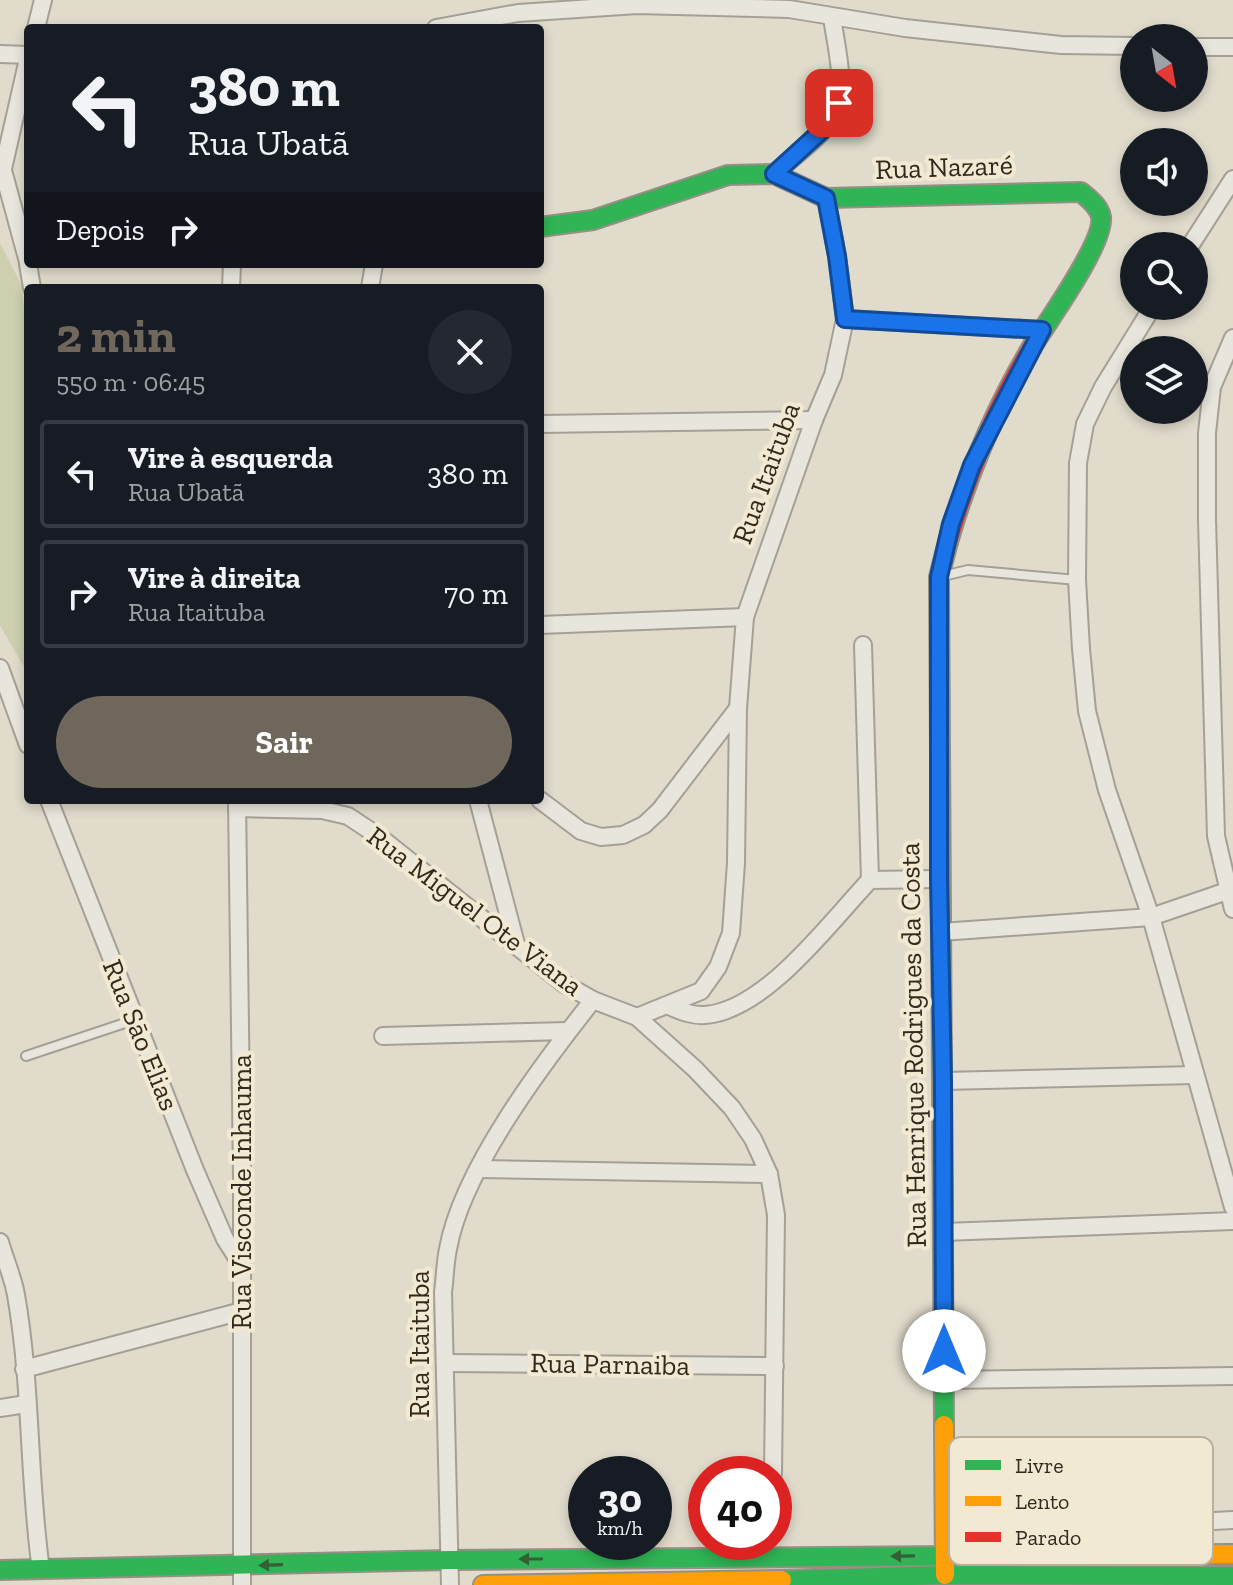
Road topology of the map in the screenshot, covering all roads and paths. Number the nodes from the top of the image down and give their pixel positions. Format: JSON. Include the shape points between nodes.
{"nodes":[{"id":1,"x":43,"y":0,"type":"edge"},
{"id":2,"x":832,"y":17,"type":"junction"},
{"id":3,"x":37,"y":24,"type":"edge"},
{"id":4,"x":458,"y":24,"type":"edge"},
{"id":5,"x":1120,"y":46,"type":"edge"},
{"id":6,"x":1208,"y":47,"type":"edge"},
{"id":7,"x":1233,"y":47,"type":"edge"},
{"id":8,"x":0,"y":54,"type":"edge"},
{"id":9,"x":24,"y":57,"type":"edge"},
{"id":10,"x":24,"y":76,"type":"edge"},
{"id":11,"x":774,"y":174,"type":"junction"},
{"id":12,"x":2,"y":178,"type":"edge"},
{"id":13,"x":1233,"y":179,"type":"edge"},
{"id":14,"x":1064,"y":191,"type":"joint"},
{"id":15,"x":826,"y":198,"type":"junction"},
{"id":16,"x":544,"y":226,"type":"edge"},
{"id":17,"x":1199,"y":232,"type":"edge"},
{"id":18,"x":24,"y":250,"type":"edge"},
{"id":19,"x":845,"y":319,"type":"junction"},
{"id":20,"x":1144,"y":320,"type":"edge"},
{"id":21,"x":1042,"y":330,"type":"junction"},
{"id":22,"x":1233,"y":338,"type":"edge"},
{"id":23,"x":814,"y":420,"type":"junction"},
{"id":24,"x":544,"y":424,"type":"edge"},
{"id":25,"x":939,"y":577,"type":"junction"},
{"id":26,"x":1077,"y":580,"type":"junction"},
{"id":27,"x":745,"y":617,"type":"junction"},
{"id":28,"x":544,"y":625,"type":"edge"},
{"id":29,"x":863,"y":645,"type":"dead end"},
{"id":30,"x":0,"y":668,"type":"edge"},
{"id":31,"x":738,"y":708,"type":"junction"},
{"id":32,"x":24,"y":734,"type":"edge"},
{"id":33,"x":544,"y":803,"type":"edge"},
{"id":34,"x":51,"y":804,"type":"edge"},
{"id":35,"x":237,"y":804,"type":"edge"},
{"id":36,"x":479,"y":804,"type":"edge"},
{"id":37,"x":939,"y":879,"type":"junction"},
{"id":38,"x":870,"y":880,"type":"junction"},
{"id":39,"x":1227,"y":891,"type":"junction"},
{"id":40,"x":1233,"y":909,"type":"edge"},
{"id":41,"x":1151,"y":917,"type":"junction"},
{"id":42,"x":941,"y":932,"type":"junction"},
{"id":43,"x":516,"y":944,"type":"junction"},
{"id":44,"x":593,"y":1000,"type":"junction"},
{"id":45,"x":669,"y":1006,"type":"junction"},
{"id":46,"x":637,"y":1017,"type":"junction"},
{"id":47,"x":134,"y":1020,"type":"junction"},
{"id":48,"x":568,"y":1031,"type":"junction"},
{"id":49,"x":383,"y":1036,"type":"dead end"},
{"id":50,"x":26,"y":1056,"type":"dead end"},
{"id":51,"x":1194,"y":1075,"type":"junction"},
{"id":52,"x":943,"y":1081,"type":"junction"},
{"id":53,"x":478,"y":1169,"type":"junction"},
{"id":54,"x":769,"y":1174,"type":"junction"},
{"id":55,"x":1233,"y":1207,"type":"edge"},
{"id":56,"x":1233,"y":1221,"type":"edge"},
{"id":57,"x":943,"y":1232,"type":"junction"},
{"id":58,"x":0,"y":1242,"type":"edge"},
{"id":59,"x":242,"y":1266,"type":"junction"},
{"id":60,"x":242,"y":1311,"type":"junction"},
{"id":61,"x":445,"y":1363,"type":"junction"},
{"id":62,"x":775,"y":1366,"type":"junction"},
{"id":63,"x":24,"y":1369,"type":"junction"},
{"id":64,"x":1233,"y":1376,"type":"edge"},
{"id":65,"x":944,"y":1380,"type":"junction"},
{"id":66,"x":26,"y":1404,"type":"junction"},
{"id":67,"x":0,"y":1408,"type":"edge"},
{"id":68,"x":773,"y":1456,"type":"edge"},
{"id":69,"x":1233,"y":1520,"type":"edge"},
{"id":70,"x":1213,"y":1521,"type":"edge"},
{"id":71,"x":946,"y":1535,"type":"junction"},
{"id":72,"x":949,"y":1535,"type":"edge"},
{"id":73,"x":792,"y":1552,"type":"edge"},
{"id":74,"x":688,"y":1553,"type":"edge"},
{"id":75,"x":1233,"y":1554,"type":"edge"},
{"id":76,"x":1213,"y":1555,"type":"edge"},
{"id":77,"x":450,"y":1560,"type":"junction"},
{"id":78,"x":969,"y":1565,"type":"edge"},
{"id":79,"x":945,"y":1566,"type":"junction"},
{"id":80,"x":0,"y":1570,"type":"edge"},
{"id":81,"x":41,"y":1570,"type":"junction"},
{"id":82,"x":242,"y":1576,"type":"edge"},
{"id":83,"x":1233,"y":1576,"type":"edge"},
{"id":84,"x":1098,"y":1580,"type":"edge"},
{"id":85,"x":559,"y":1584,"type":"edge"},
{"id":86,"x":730,"y":1584,"type":"edge"},
{"id":87,"x":450,"y":1585,"type":"edge"},
{"id":88,"x":483,"y":1585,"type":"edge"}],
"edges":[{"from":1,"to":3,"type":"street"},
{"from":2,"to":4,"type":"street","via":[[789,9],[637,5],[518,13]]},
{"from":2,"to":5,"type":"street","via":[[1061,45]]},
{"from":2,"to":11,"type":"street","via":[[839,103],[830,123]]},
{"from":6,"to":7,"type":"street"},
{"from":8,"to":9,"type":"street"},
{"from":10,"to":12,"type":"street"},
{"from":11,"to":15,"type":"main road"},
{"from":11,"to":16,"type":"main road","via":[[728,175],[593,220]]},
{"from":12,"to":18,"type":"street"},
{"from":13,"to":17,"type":"street"},
{"from":14,"to":15,"type":"main road","name":"Rua Nazaré"},
{"from":14,"to":21,"type":"main road","name":"Rua Henrique Rodrigues da Costa","via":[[1081,192],[1096,204],[1101,220],[1092,247]]},
{"from":15,"to":19,"type":"street","name":"Rua Itaituba"},
{"from":19,"to":21,"type":"street"},
{"from":19,"to":23,"type":"street","name":"Rua Itaituba","via":[[833,375]]},
{"from":20,"to":26,"type":"street","via":[[1085,424],[1078,463]]},
{"from":21,"to":25,"type":"main road","name":"Rua Henrique Rodrigues da Costa","via":[[972,465]]},
{"from":22,"to":39,"type":"street","via":[[1212,387],[1207,433],[1216,836]]},
{"from":23,"to":24,"type":"street"},
{"from":23,"to":27,"type":"street","name":"Rua Itaituba"},
{"from":25,"to":26,"type":"lane","via":[[968,570]]},
{"from":25,"to":37,"type":"main road","name":"Rua Henrique Rodrigues da Costa"},
{"from":26,"to":41,"type":"street","via":[[1087,711],[1107,790]]},
{"from":27,"to":28,"type":"street"},
{"from":27,"to":31,"type":"street","name":"Rua Itaituba"},
{"from":29,"to":38,"type":"street"},
{"from":30,"to":32,"type":"street"},
{"from":31,"to":33,"type":"street","via":[[644,825],[601,837],[581,831]]},
{"from":31,"to":45,"type":"street","name":"Rua Itaituba","via":[[731,933],[718,967],[701,991]]},
{"from":34,"to":47,"type":"street","name":"Rua Sāo Elias"},
{"from":35,"to":43,"type":"street","name":"Rua Miguel Ote Viana","via":[[348,816]]},
{"from":35,"to":59,"type":"street","name":"Rua Visconde Inhauma"},
{"from":36,"to":43,"type":"street"},
{"from":37,"to":38,"type":"street"},
{"from":37,"to":42,"type":"main road","name":"Rua Henrique Rodrigues da Costa"},
{"from":38,"to":45,"type":"street","via":[[754,998],[704,1015]]},
{"from":39,"to":40,"type":"street"},
{"from":39,"to":41,"type":"street"},
{"from":41,"to":42,"type":"street"},
{"from":41,"to":51,"type":"street"},
{"from":42,"to":52,"type":"main road","name":"Rua Henrique Rodrigues da Costa"},
{"from":43,"to":44,"type":"street","name":"Rua Miguel Ote Viana"},
{"from":44,"to":46,"type":"street","name":"Rua Miguel Ote Viana"},
{"from":44,"to":48,"type":"street","name":"Rua Itaituba"},
{"from":45,"to":46,"type":"street","name":"Rua Itaituba"},
{"from":46,"to":54,"type":"street","name":"Rua Miguel Ote Viana","via":[[732,1108]]},
{"from":47,"to":50,"type":"lane"},
{"from":47,"to":59,"type":"street","name":"Rua Sāo Elias","via":[[210,1206]]},
{"from":48,"to":49,"type":"street"},
{"from":48,"to":53,"type":"street","name":"Rua Itaituba"},
{"from":51,"to":52,"type":"street"},
{"from":51,"to":55,"type":"street"},
{"from":52,"to":57,"type":"main road","name":"Rua Henrique Rodrigues da Costa"},
{"from":53,"to":54,"type":"street"},
{"from":53,"to":61,"type":"street","name":"Rua Itaituba","via":[[448,1248]]},
{"from":54,"to":62,"type":"street","name":"Rua Miguel Ote Viana","via":[[776,1215]]},
{"from":56,"to":57,"type":"street"},
{"from":57,"to":65,"type":"main road","name":"Rua Henrique Rodrigues da Costa"},
{"from":58,"to":63,"type":"street","via":[[16,1293]]},
{"from":59,"to":60,"type":"street","name":"Rua Visconde Inhauma"},
{"from":60,"to":63,"type":"street"},
{"from":60,"to":82,"type":"street","name":"Rua Visconde Inhauma"},
{"from":61,"to":62,"type":"street","name":"Rua Parnaiba"},
{"from":61,"to":77,"type":"street","name":"Rua Itaituba"},
{"from":62,"to":68,"type":"street","name":"Rua Miguel Ote Viana"},
{"from":63,"to":66,"type":"street"},
{"from":64,"to":65,"type":"street"},
{"from":65,"to":71,"type":"main road","name":"Rua Henrique Rodrigues da Costa"},
{"from":66,"to":67,"type":"street"},
{"from":66,"to":81,"type":"street"},
{"from":69,"to":70,"type":"street"},
{"from":71,"to":72,"type":"street"},
{"from":71,"to":79,"type":"main road","name":"Rua Henrique Rodrigues da Costa"},
{"from":79,"to":73,"type":"main road","one_way":true},
{"from":74,"to":77,"type":"main road","one_way":true},
{"from":75,"to":76,"type":"main road"},
{"from":77,"to":82,"type":"main road","one_way":true},
{"from":77,"to":87,"type":"street","name":"Rua Itaituba"},
{"from":78,"to":79,"type":"main road"},
{"from":79,"to":84,"type":"main road"},
{"from":79,"to":86,"type":"main road"},
{"from":80,"to":81,"type":"main road"},
{"from":81,"to":82,"type":"main road"},
{"from":83,"to":84,"type":"main road"},
{"from":85,"to":86,"type":"main road"},
{"from":85,"to":88,"type":"main road"}]}
